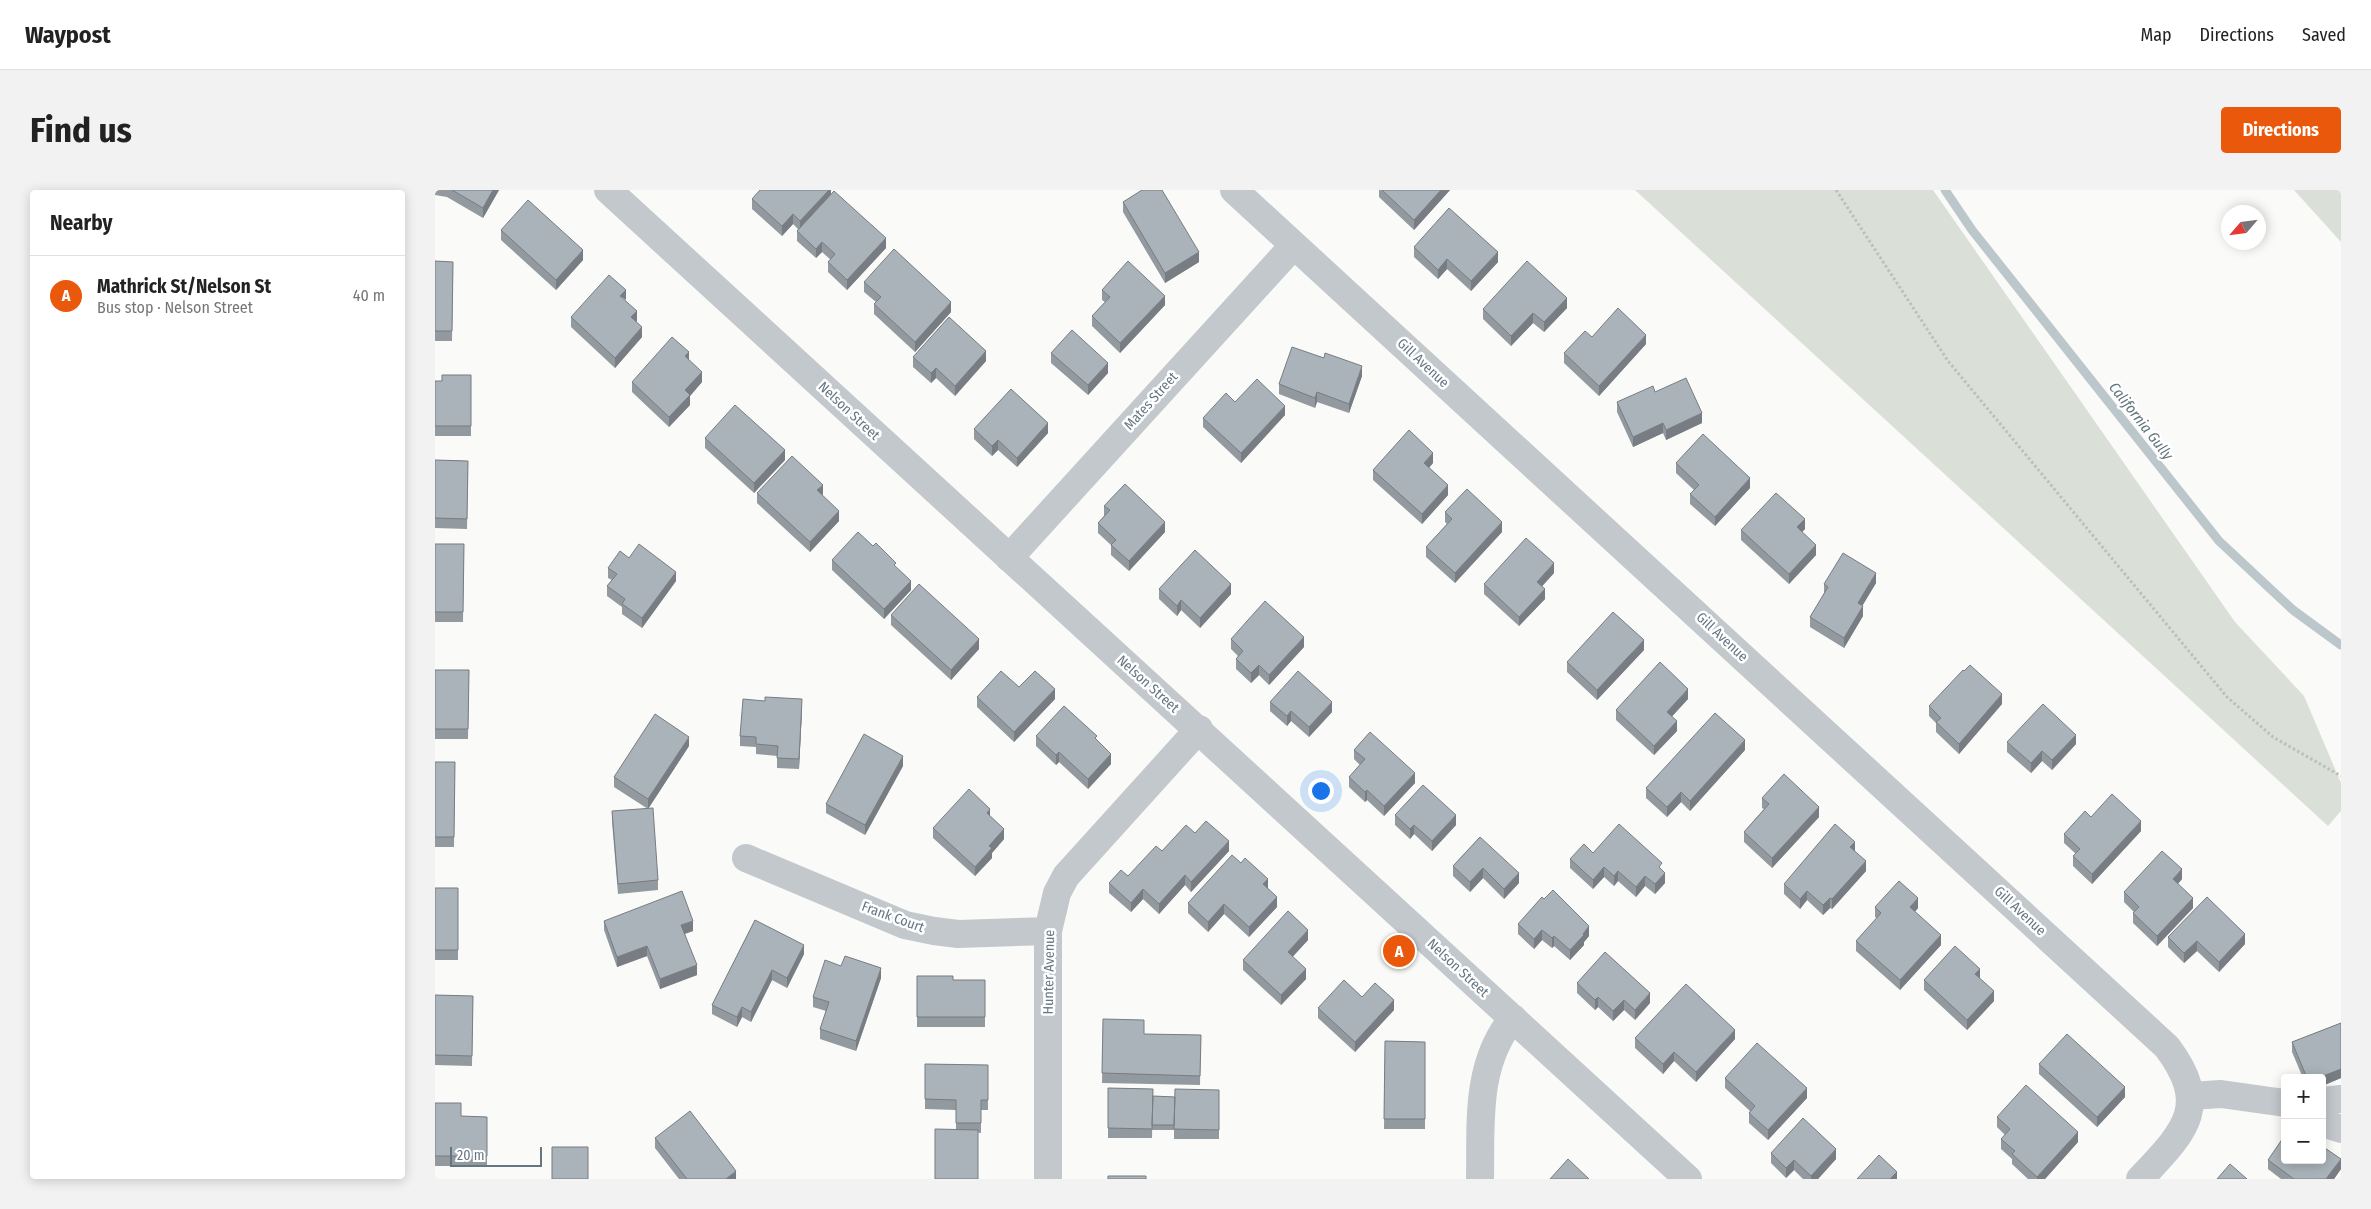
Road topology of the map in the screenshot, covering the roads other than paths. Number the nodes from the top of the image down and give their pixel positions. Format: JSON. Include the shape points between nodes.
{"nodes":[{"id":1,"x":608,"y":190,"type":"edge"},
{"id":2,"x":1235,"y":190,"type":"edge"},
{"id":3,"x":1294,"y":244,"type":"junction"},
{"id":4,"x":1009,"y":558,"type":"junction"},
{"id":5,"x":1199,"y":729,"type":"junction"},
{"id":6,"x":746,"y":858,"type":"dead end"},
{"id":7,"x":1048,"y":932,"type":"junction"},
{"id":8,"x":1513,"y":1018,"type":"junction"},
{"id":9,"x":2191,"y":1096,"type":"junction"},
{"id":10,"x":2341,"y":1100,"type":"edge"},
{"id":11,"x":2326,"y":1101,"type":"edge"},
{"id":12,"x":2281,"y":1104,"type":"edge"},
{"id":13,"x":2326,"y":1124,"type":"edge"},
{"id":14,"x":2341,"y":1129,"type":"edge"},
{"id":15,"x":1048,"y":1179,"type":"edge"},
{"id":16,"x":1480,"y":1179,"type":"edge"},
{"id":17,"x":1688,"y":1179,"type":"edge"},
{"id":18,"x":2140,"y":1179,"type":"edge"}],
"edges":[{"from":1,"to":4,"type":"street","name":"Nelson Street"},
{"from":2,"to":3,"type":"street","name":"Gill Avenue"},
{"from":3,"to":4,"type":"street","name":"Mates Street"},
{"from":3,"to":9,"type":"street","name":"Gill Avenue","via":[[2154,1034],[2179,1062]]},
{"from":4,"to":5,"type":"street","name":"Nelson Street"},
{"from":5,"to":7,"type":"street","name":"Hunter Avenue","via":[[1066,876],[1057,893]]},
{"from":5,"to":8,"type":"street","name":"Nelson Street"},
{"from":6,"to":7,"type":"street","name":"Frank Court","via":[[905,925],[958,934]]},
{"from":7,"to":15,"type":"street","name":"Hunter Avenue"},
{"from":8,"to":16,"type":"street","via":[[1499,1036],[1486,1069],[1481,1103]]},
{"from":8,"to":17,"type":"street","name":"Nelson Street"},
{"from":9,"to":12,"type":"street","via":[[2221,1094]]},
{"from":9,"to":18,"type":"street","name":"Gill Avenue","via":[[2189,1118],[2177,1138]]},
{"from":10,"to":11,"type":"street"},
{"from":13,"to":14,"type":"street"}]}
